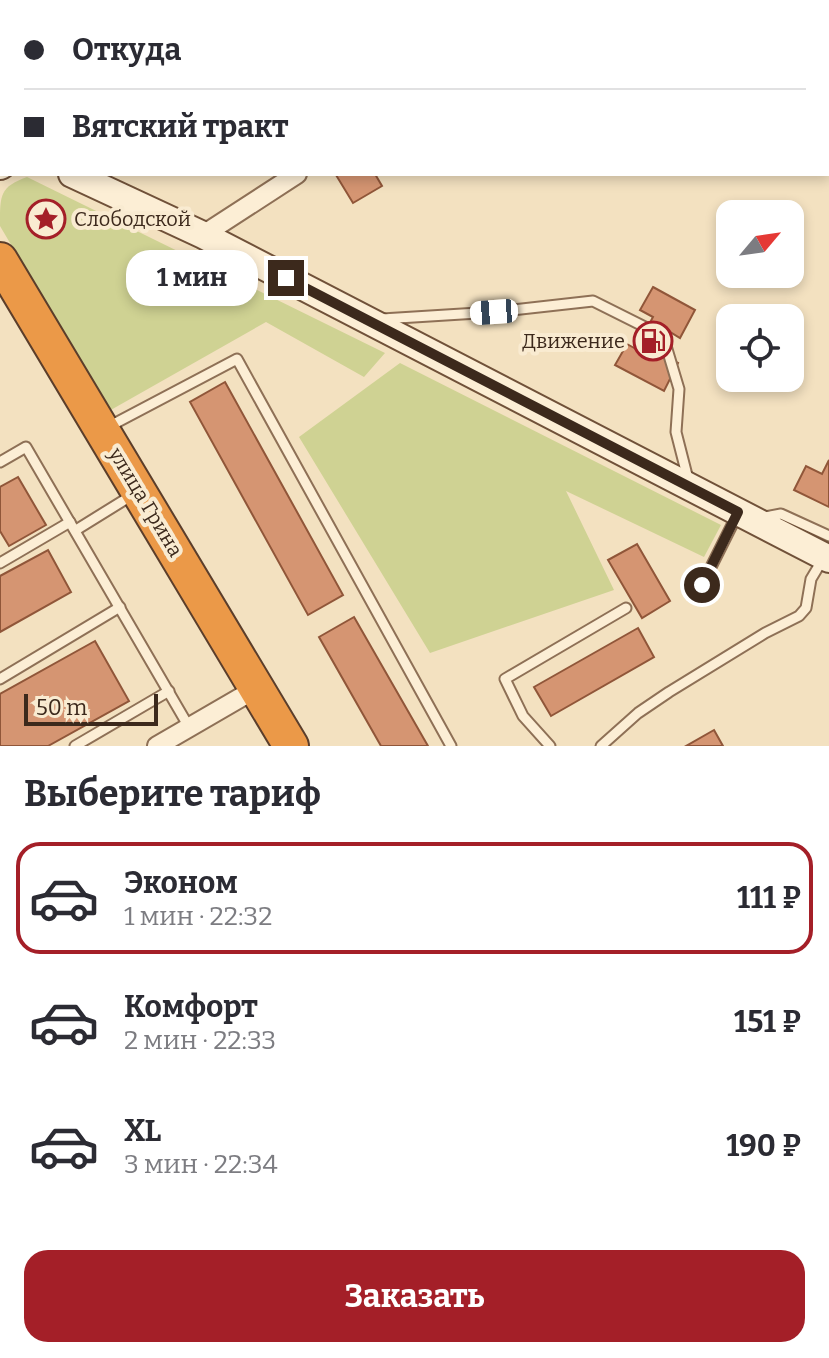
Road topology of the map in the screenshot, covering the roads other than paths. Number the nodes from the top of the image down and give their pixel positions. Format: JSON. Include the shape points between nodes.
{"nodes":[{"id":1,"x":76,"y":176,"type":"edge"},
{"id":2,"x":294,"y":176,"type":"edge"},
{"id":3,"x":203,"y":235,"type":"junction"},
{"id":4,"x":0,"y":260,"type":"edge"},
{"id":5,"x":368,"y":320,"type":"junction"},
{"id":6,"x":103,"y":429,"type":"junction"},
{"id":7,"x":0,"y":462,"type":"edge"},
{"id":8,"x":689,"y":486,"type":"junction"},
{"id":9,"x":139,"y":491,"type":"junction"},
{"id":10,"x":746,"y":516,"type":"junction"},
{"id":11,"x":73,"y":526,"type":"junction"},
{"id":12,"x":827,"y":550,"type":"edge"},
{"id":13,"x":0,"y":563,"type":"edge"},
{"id":14,"x":702,"y":585,"type":"dead end"},
{"id":15,"x":120,"y":607,"type":"junction"},
{"id":16,"x":626,"y":608,"type":"dead end"},
{"id":17,"x":0,"y":679,"type":"edge"},
{"id":18,"x":257,"y":688,"type":"junction"},
{"id":19,"x":169,"y":691,"type":"junction"},
{"id":20,"x":189,"y":727,"type":"junction"},
{"id":21,"x":75,"y":746,"type":"edge"},
{"id":22,"x":157,"y":746,"type":"edge"},
{"id":23,"x":291,"y":746,"type":"edge"},
{"id":24,"x":451,"y":746,"type":"edge"},
{"id":25,"x":550,"y":746,"type":"edge"},
{"id":26,"x":601,"y":746,"type":"edge"}],
"edges":[{"from":1,"to":3,"type":"main road"},
{"from":2,"to":3,"type":"street"},
{"from":3,"to":5,"type":"main road"},
{"from":4,"to":6,"type":"highway","name":"улица Грина"},
{"from":5,"to":8,"type":"main road"},
{"from":5,"to":8,"type":"lane","via":[[593,301],[651,330],[664,339],[679,389],[676,432]]},
{"from":6,"to":9,"type":"highway","name":"улица Грина"},
{"from":6,"to":24,"type":"lane","via":[[237,359]]},
{"from":7,"to":11,"type":"lane","via":[[26,447]]},
{"from":8,"to":10,"type":"main road"},
{"from":9,"to":11,"type":"lane"},
{"from":9,"to":18,"type":"highway","name":"улица Грина"},
{"from":10,"to":12,"type":"main road"},
{"from":10,"to":14,"type":"lane"},
{"from":11,"to":13,"type":"lane"},
{"from":11,"to":15,"type":"lane"},
{"from":12,"to":26,"type":"lane","via":[[799,616],[669,692]]},
{"from":15,"to":17,"type":"lane"},
{"from":15,"to":19,"type":"lane"},
{"from":16,"to":25,"type":"lane","via":[[505,679],[523,716]]},
{"from":18,"to":20,"type":"street"},
{"from":18,"to":23,"type":"highway","name":"улица Грина"},
{"from":19,"to":20,"type":"lane"},
{"from":19,"to":21,"type":"lane"},
{"from":20,"to":22,"type":"street"}]}
